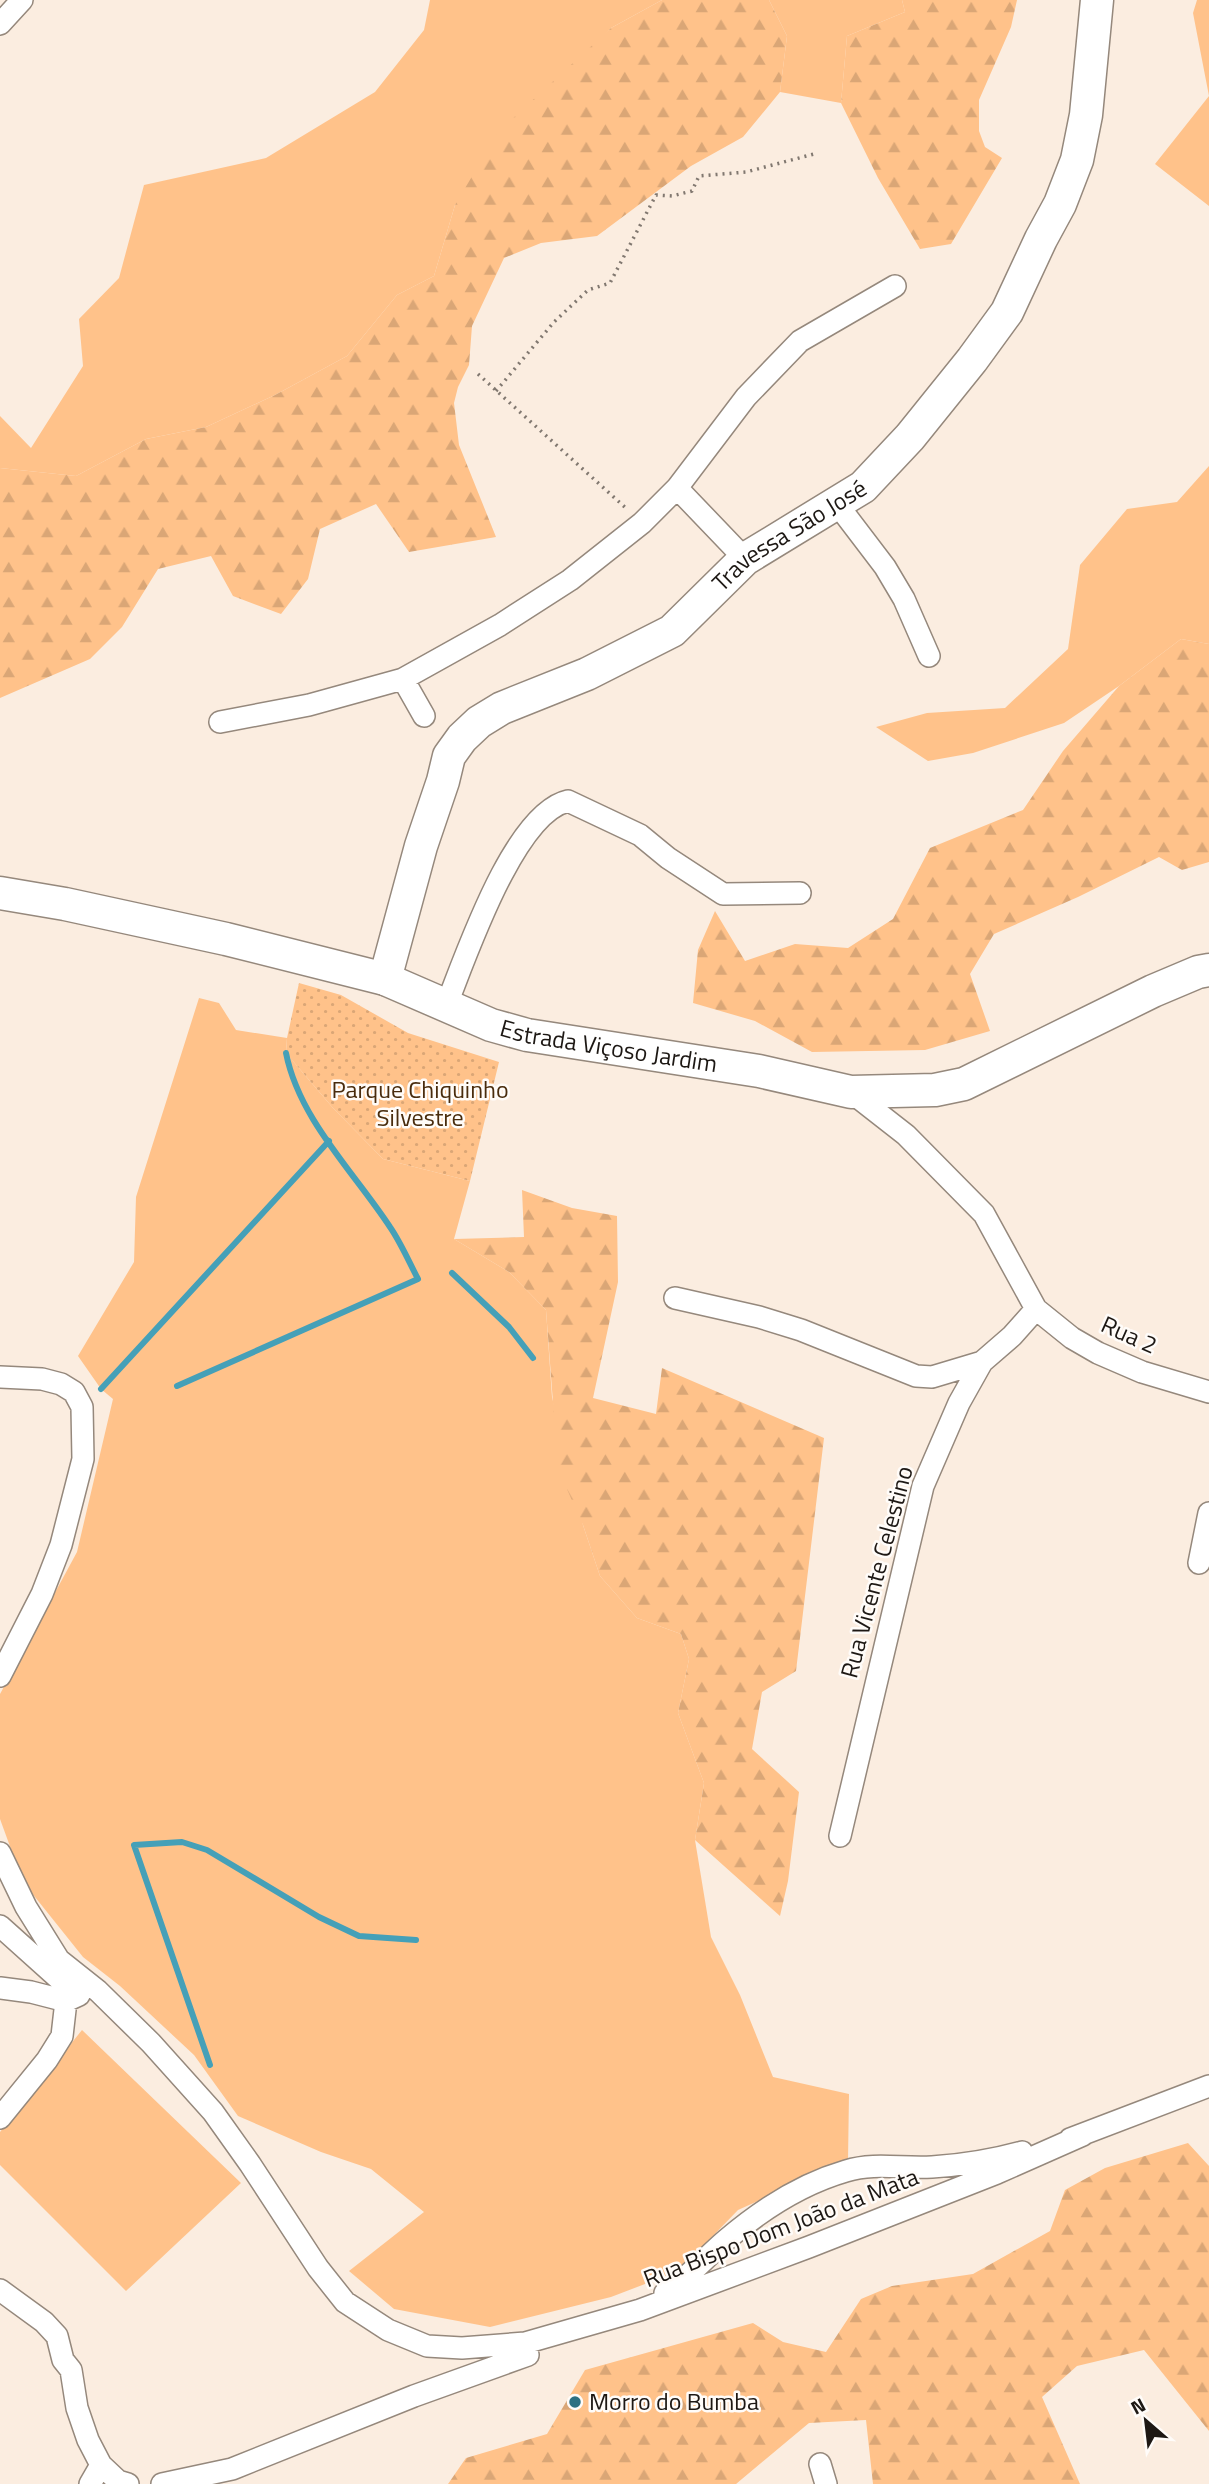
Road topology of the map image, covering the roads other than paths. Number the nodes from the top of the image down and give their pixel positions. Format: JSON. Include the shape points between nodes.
{"nodes":[{"id":1,"x":22,"y":0,"type":"edge"},
{"id":2,"x":1097,"y":0,"type":"edge"},
{"id":3,"x":0,"y":24,"type":"edge"},
{"id":4,"x":895,"y":286,"type":"dead end"},
{"id":5,"x":677,"y":488,"type":"junction"},
{"id":6,"x":837,"y":504,"type":"junction"},
{"id":7,"x":745,"y":559,"type":"junction"},
{"id":8,"x":929,"y":656,"type":"dead end"},
{"id":9,"x":403,"y":679,"type":"junction"},
{"id":10,"x":424,"y":716,"type":"dead end"},
{"id":11,"x":220,"y":722,"type":"dead end"},
{"id":12,"x":0,"y":893,"type":"edge"},
{"id":13,"x":800,"y":893,"type":"dead end"},
{"id":14,"x":1209,"y":970,"type":"edge"},
{"id":15,"x":385,"y":979,"type":"junction"},
{"id":16,"x":446,"y":1006,"type":"junction"},
{"id":17,"x":851,"y":1092,"type":"junction"},
{"id":18,"x":675,"y":1298,"type":"dead end"},
{"id":19,"x":1036,"y":1309,"type":"junction"},
{"id":20,"x":982,"y":1362,"type":"junction"},
{"id":21,"x":0,"y":1377,"type":"edge"},
{"id":22,"x":1209,"y":1392,"type":"edge"},
{"id":23,"x":1209,"y":1513,"type":"edge"},
{"id":24,"x":1199,"y":1563,"type":"dead end"},
{"id":25,"x":0,"y":1676,"type":"edge"},
{"id":26,"x":840,"y":1836,"type":"dead end"},
{"id":27,"x":0,"y":1853,"type":"edge"},
{"id":28,"x":0,"y":1926,"type":"edge"},
{"id":29,"x":0,"y":1987,"type":"edge"},
{"id":30,"x":80,"y":1996,"type":"junction"},
{"id":31,"x":1209,"y":2086,"type":"edge"},
{"id":32,"x":0,"y":2118,"type":"edge"},
{"id":33,"x":1083,"y":2135,"type":"junction"},
{"id":34,"x":0,"y":2290,"type":"edge"},
{"id":35,"x":640,"y":2310,"type":"junction"},
{"id":36,"x":525,"y":2343,"type":"junction"},
{"id":37,"x":101,"y":2465,"type":"junction"},
{"id":38,"x":90,"y":2484,"type":"edge"},
{"id":39,"x":128,"y":2484,"type":"edge"},
{"id":40,"x":162,"y":2484,"type":"edge"}],
"edges":[{"from":1,"to":3,"type":"street"},
{"from":2,"to":6,"type":"street","name":"Travessa São José","via":[[1077,160],[1007,312],[910,437],[863,487]]},
{"from":4,"to":5,"type":"street","via":[[800,341],[779,360]]},
{"from":5,"to":7,"type":"street"},
{"from":5,"to":9,"type":"street","via":[[642,523],[570,580]]},
{"from":6,"to":7,"type":"street","name":"Travessa São José"},
{"from":6,"to":8,"type":"street","via":[[886,567]]},
{"from":7,"to":15,"type":"street","name":"Travessa São José","via":[[672,631],[587,674],[502,708],[462,737],[449,756]]},
{"from":9,"to":10,"type":"street"},
{"from":9,"to":11,"type":"street","via":[[309,705]]},
{"from":12,"to":15,"type":"street","name":"Estrada Viçoso Jardim","via":[[226,939]]},
{"from":13,"to":16,"type":"street","via":[[723,894],[640,835],[568,801],[556,804],[525,834],[511,859]]},
{"from":14,"to":17,"type":"street","name":"Estrada Viçoso Jardim","via":[[1153,991],[964,1084],[935,1090]]},
{"from":15,"to":16,"type":"street","name":"Estrada Viçoso Jardim"},
{"from":16,"to":17,"type":"street","name":"Estrada Viçoso Jardim","via":[[527,1035],[759,1071]]},
{"from":17,"to":19,"type":"street","via":[[906,1135],[984,1214]]},
{"from":18,"to":20,"type":"street","via":[[801,1330],[916,1376],[932,1377]]},
{"from":19,"to":20,"type":"street","name":"Rua Vicente Celestino"},
{"from":19,"to":22,"type":"street","name":"Rua 2","via":[[1098,1353]]},
{"from":20,"to":26,"type":"street","name":"Rua Vicente Celestino","via":[[959,1402],[923,1486]]},
{"from":21,"to":25,"type":"street","via":[[43,1378],[74,1392],[82,1407],[83,1459],[61,1545]]},
{"from":23,"to":24,"type":"street"},
{"from":27,"to":30,"type":"street","via":[[26,1907]]},
{"from":28,"to":30,"type":"street"},
{"from":29,"to":30,"type":"street"},
{"from":30,"to":32,"type":"street","via":[[47,2060]]},
{"from":30,"to":36,"type":"street","via":[[150,2043],[213,2112],[345,2302],[388,2330],[427,2346]]},
{"from":31,"to":33,"type":"street","name":"Rua Bispo Dom João da Mata"},
{"from":33,"to":35,"type":"street","name":"Rua Bispo Dom João da Mata","via":[[959,2188]]},
{"from":33,"to":35,"type":"street","name":"Rua Bispo Dom João da Mata","via":[[1005,2157],[930,2167],[873,2165],[802,2188],[756,2214],[683,2282]]},
{"from":34,"to":37,"type":"street","via":[[57,2336],[63,2360],[71,2370],[81,2418]]},
{"from":35,"to":36,"type":"street"},
{"from":36,"to":40,"type":"street","via":[[528,2355],[232,2469]]},
{"from":37,"to":38,"type":"street"},
{"from":37,"to":39,"type":"street"}]}
